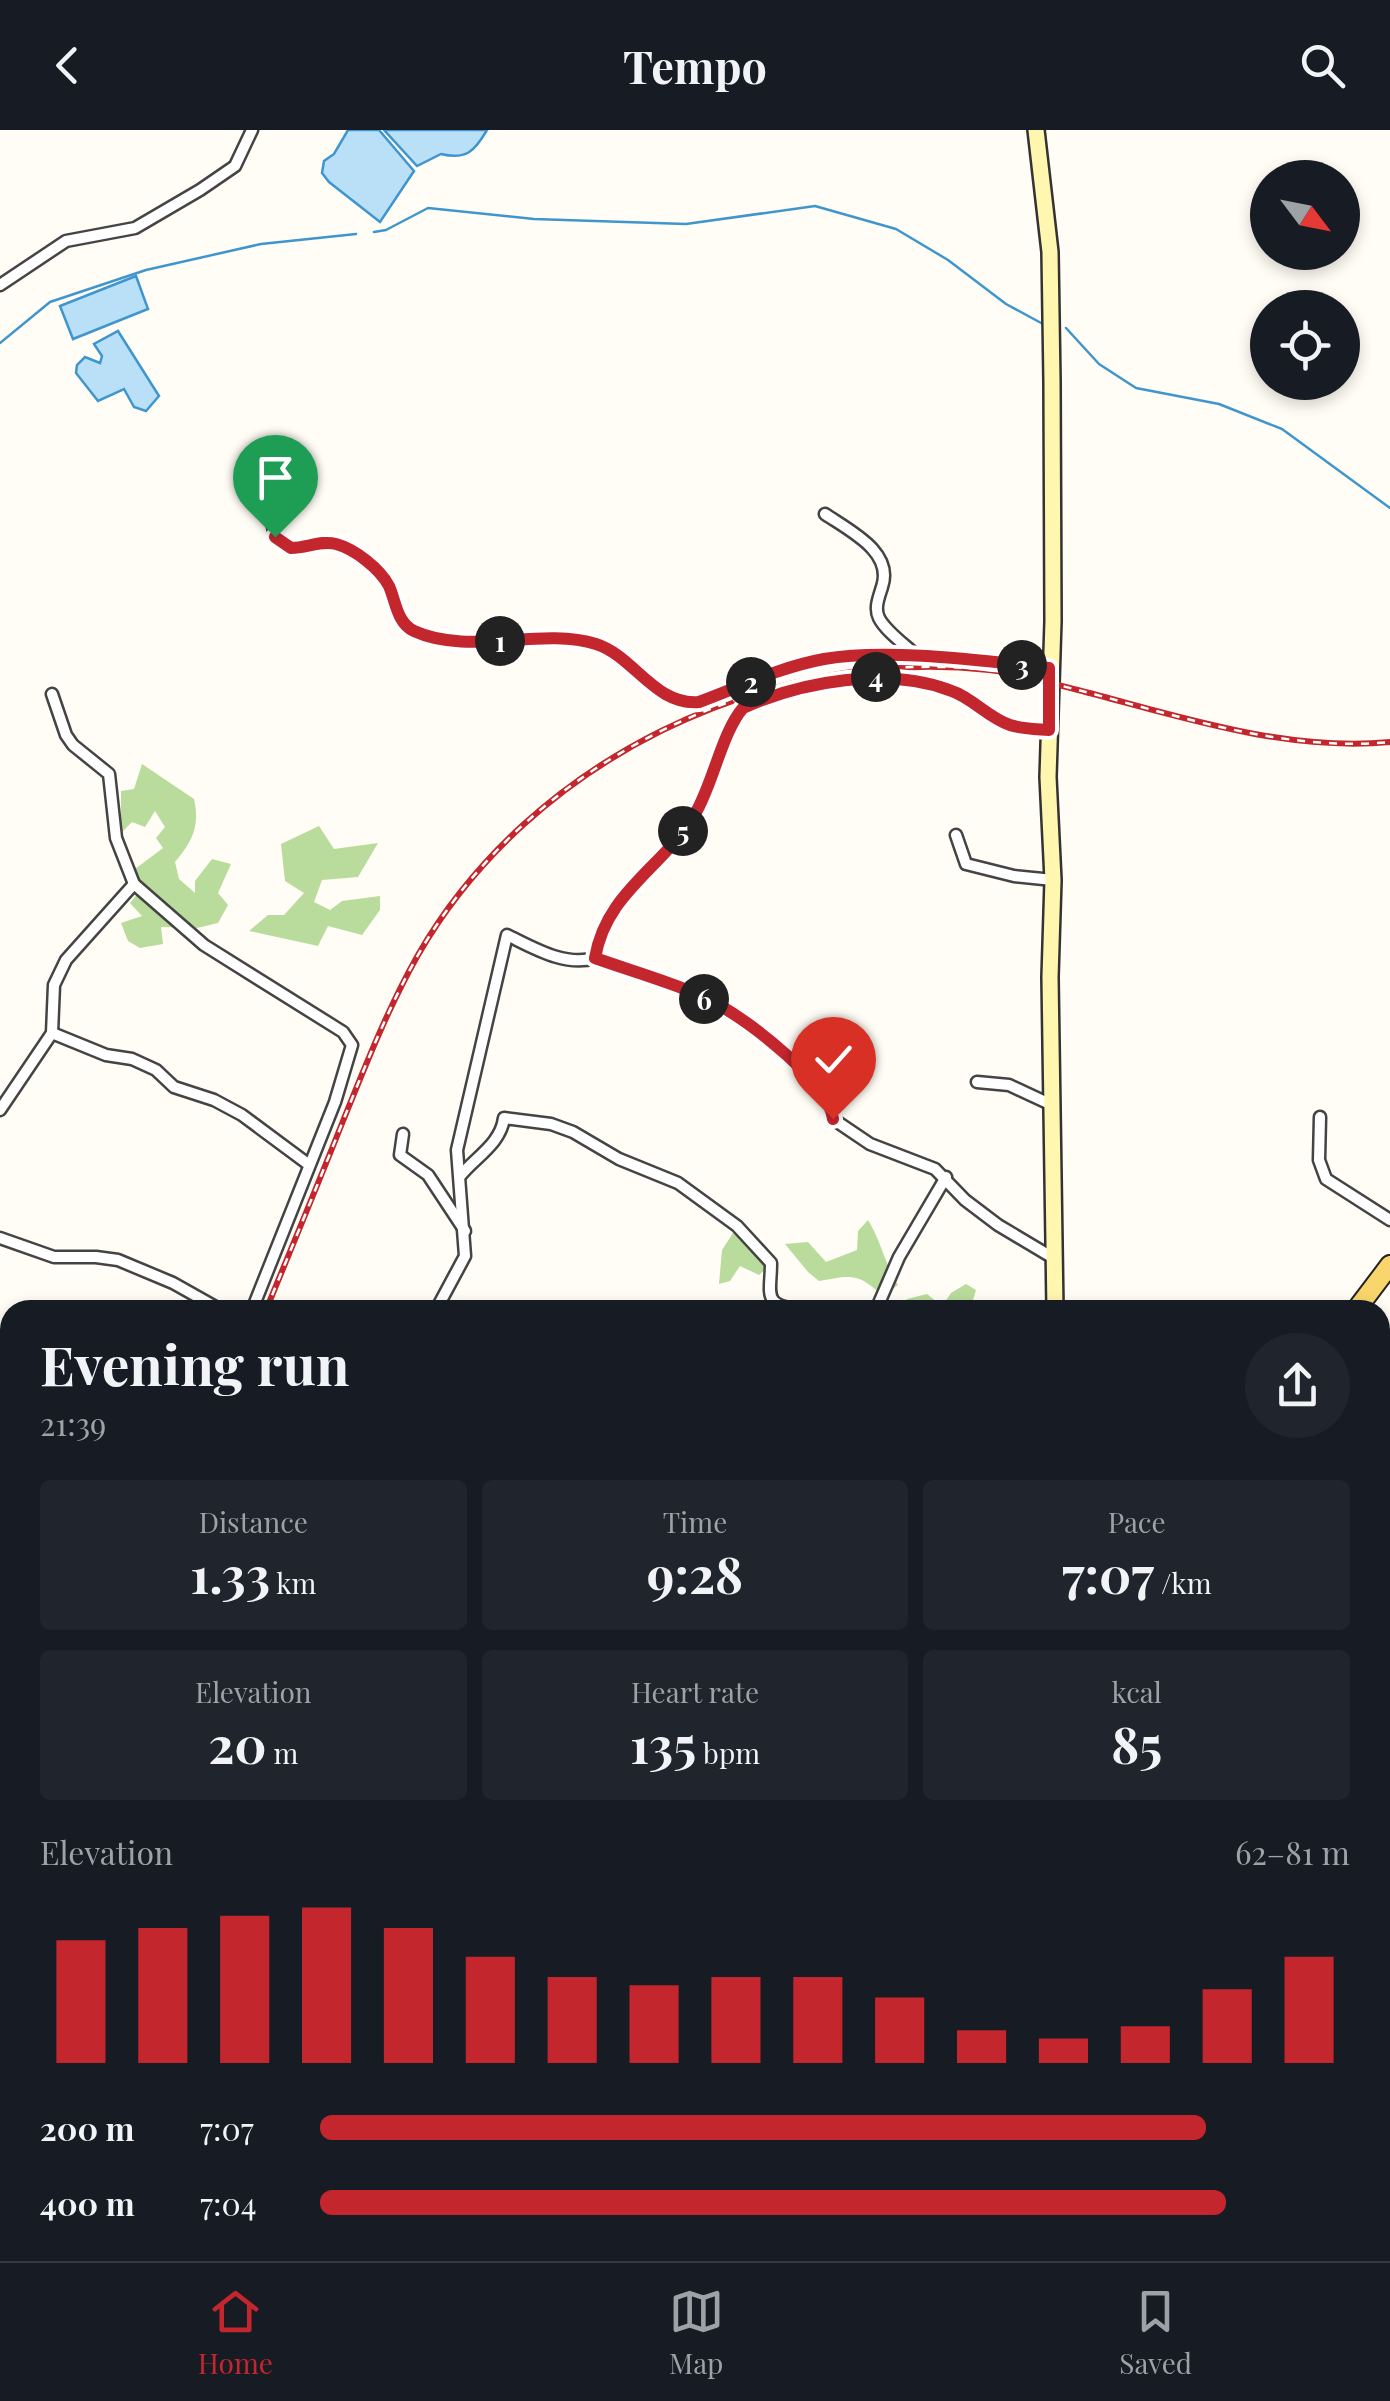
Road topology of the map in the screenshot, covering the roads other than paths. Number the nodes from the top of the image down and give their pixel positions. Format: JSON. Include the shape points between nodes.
{"nodes":[{"id":1,"x":252,"y":130,"type":"edge"},
{"id":2,"x":1036,"y":130,"type":"edge"},
{"id":3,"x":0,"y":285,"type":"edge"},
{"id":4,"x":290,"y":474,"type":"dead end"},
{"id":5,"x":825,"y":514,"type":"dead end"},
{"id":6,"x":919,"y":658,"type":"junction"},
{"id":7,"x":1049,"y":668,"type":"junction"},
{"id":8,"x":52,"y":694,"type":"dead end"},
{"id":9,"x":1049,"y":730,"type":"junction"},
{"id":10,"x":956,"y":835,"type":"dead end"},
{"id":11,"x":1052,"y":880,"type":"junction"},
{"id":12,"x":134,"y":884,"type":"junction"},
{"id":13,"x":595,"y":958,"type":"junction"},
{"id":14,"x":52,"y":1033,"type":"junction"},
{"id":15,"x":977,"y":1082,"type":"dead end"},
{"id":16,"x":1052,"y":1105,"type":"junction"},
{"id":17,"x":0,"y":1110,"type":"edge"},
{"id":18,"x":1320,"y":1117,"type":"dead end"},
{"id":19,"x":403,"y":1134,"type":"dead end"},
{"id":20,"x":308,"y":1164,"type":"junction"},
{"id":21,"x":461,"y":1175,"type":"junction"},
{"id":22,"x":946,"y":1177,"type":"junction"},
{"id":23,"x":1390,"y":1220,"type":"edge"},
{"id":24,"x":465,"y":1231,"type":"junction"},
{"id":25,"x":0,"y":1238,"type":"edge"},
{"id":26,"x":1055,"y":1259,"type":"junction"},
{"id":27,"x":1390,"y":1265,"type":"edge"},
{"id":28,"x":204,"y":1300,"type":"edge"},
{"id":29,"x":256,"y":1300,"type":"edge"},
{"id":30,"x":442,"y":1300,"type":"edge"},
{"id":31,"x":774,"y":1300,"type":"edge"},
{"id":32,"x":880,"y":1300,"type":"edge"},
{"id":33,"x":1055,"y":1300,"type":"edge"},
{"id":34,"x":1364,"y":1300,"type":"edge"}],
"edges":[{"from":1,"to":3,"type":"street","via":[[235,166],[200,190],[135,228],[66,242]]},
{"from":2,"to":7,"type":"main road","via":[[1050,270]]},
{"from":4,"to":6,"type":"street","via":[[272,516],[275,537],[291,548],[338,544],[359,556],[387,582],[408,628],[431,637],[598,644],[663,694],[687,704],[825,659]]},
{"from":5,"to":6,"type":"street","via":[[882,560],[880,618]]},
{"from":6,"to":7,"type":"street"},
{"from":7,"to":9,"type":"main road"},
{"from":8,"to":12,"type":"street","via":[[72,745],[108,774],[116,838]]},
{"from":9,"to":11,"type":"main road"},
{"from":9,"to":13,"type":"street","via":[[1008,725],[951,690],[879,677],[830,683],[743,708],[692,819],[615,904]]},
{"from":10,"to":11,"type":"street","via":[[966,864]]},
{"from":11,"to":16,"type":"main road"},
{"from":12,"to":14,"type":"street","via":[[66,960],[54,984]]},
{"from":12,"to":20,"type":"street","via":[[204,945],[351,1040],[335,1102]]},
{"from":13,"to":21,"type":"street","via":[[564,960],[507,935],[457,1150]]},
{"from":13,"to":22,"type":"street","via":[[720,1005],[785,1053],[849,1132]]},
{"from":14,"to":17,"type":"street"},
{"from":14,"to":20,"type":"street","via":[[156,1070],[174,1087],[242,1115]]},
{"from":15,"to":16,"type":"street","via":[[1009,1085]]},
{"from":16,"to":26,"type":"main road"},
{"from":18,"to":23,"type":"street","via":[[1319,1160],[1326,1179]]},
{"from":19,"to":24,"type":"street","via":[[400,1155],[428,1175]]},
{"from":20,"to":29,"type":"street"},
{"from":21,"to":24,"type":"street"},
{"from":21,"to":31,"type":"street","via":[[494,1143],[504,1118],[574,1132],[678,1183],[737,1226],[771,1263],[768,1292]]},
{"from":22,"to":26,"type":"street","via":[[998,1225]]},
{"from":22,"to":32,"type":"street"},
{"from":24,"to":30,"type":"street","via":[[463,1264]]},
{"from":25,"to":28,"type":"street","via":[[54,1258],[118,1260]]},
{"from":26,"to":33,"type":"main road"},
{"from":27,"to":34,"type":"main road"}]}
